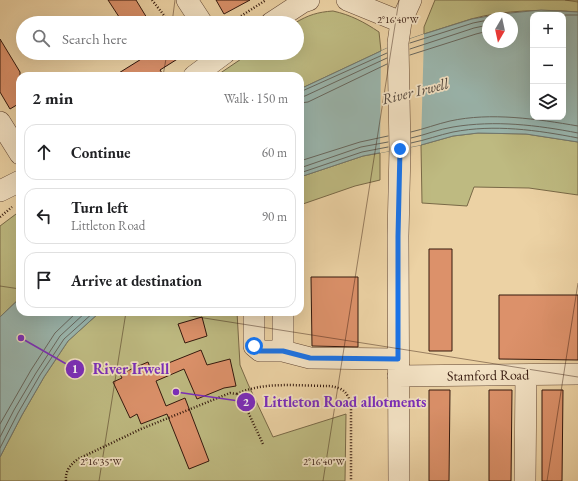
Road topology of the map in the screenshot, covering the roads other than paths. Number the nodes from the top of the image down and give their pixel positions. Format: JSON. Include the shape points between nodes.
{"nodes":[{"id":1,"x":186,"y":0,"type":"edge"},
{"id":2,"x":309,"y":0,"type":"edge"},
{"id":3,"x":347,"y":0,"type":"edge"},
{"id":4,"x":411,"y":0,"type":"edge"},
{"id":5,"x":197,"y":16,"type":"edge"},
{"id":6,"x":282,"y":16,"type":"edge"},
{"id":7,"x":401,"y":22,"type":"junction"},
{"id":8,"x":215,"y":60,"type":"edge"},
{"id":9,"x":199,"y":72,"type":"edge"},
{"id":10,"x":0,"y":122,"type":"edge"},
{"id":11,"x":16,"y":148,"type":"edge"},
{"id":12,"x":16,"y":187,"type":"edge"},
{"id":13,"x":8,"y":198,"type":"edge"},
{"id":14,"x":254,"y":316,"type":"edge"},
{"id":15,"x":283,"y":316,"type":"edge"},
{"id":16,"x":283,"y":351,"type":"junction"},
{"id":17,"x":398,"y":368,"type":"junction"},
{"id":18,"x":526,"y":374,"type":"junction"},
{"id":19,"x":578,"y":374,"type":"edge"},
{"id":20,"x":399,"y":481,"type":"edge"},
{"id":21,"x":524,"y":481,"type":"edge"}],
"edges":[{"from":1,"to":5,"type":"street"},
{"from":2,"to":6,"type":"street"},
{"from":3,"to":7,"type":"street"},
{"from":4,"to":7,"type":"street"},
{"from":7,"to":17,"type":"street","via":[[398,43]]},
{"from":8,"to":9,"type":"street"},
{"from":10,"to":11,"type":"street"},
{"from":12,"to":13,"type":"street"},
{"from":14,"to":16,"type":"street","name":"Stamford Road","via":[[254,346],[260,351]]},
{"from":15,"to":16,"type":"street"},
{"from":16,"to":17,"type":"street","name":"Stamford Road","via":[[310,358]]},
{"from":17,"to":18,"type":"street","name":"Stamford Road"},
{"from":17,"to":20,"type":"street"},
{"from":18,"to":19,"type":"street","name":"Stamford Road"},
{"from":18,"to":21,"type":"street"}]}
